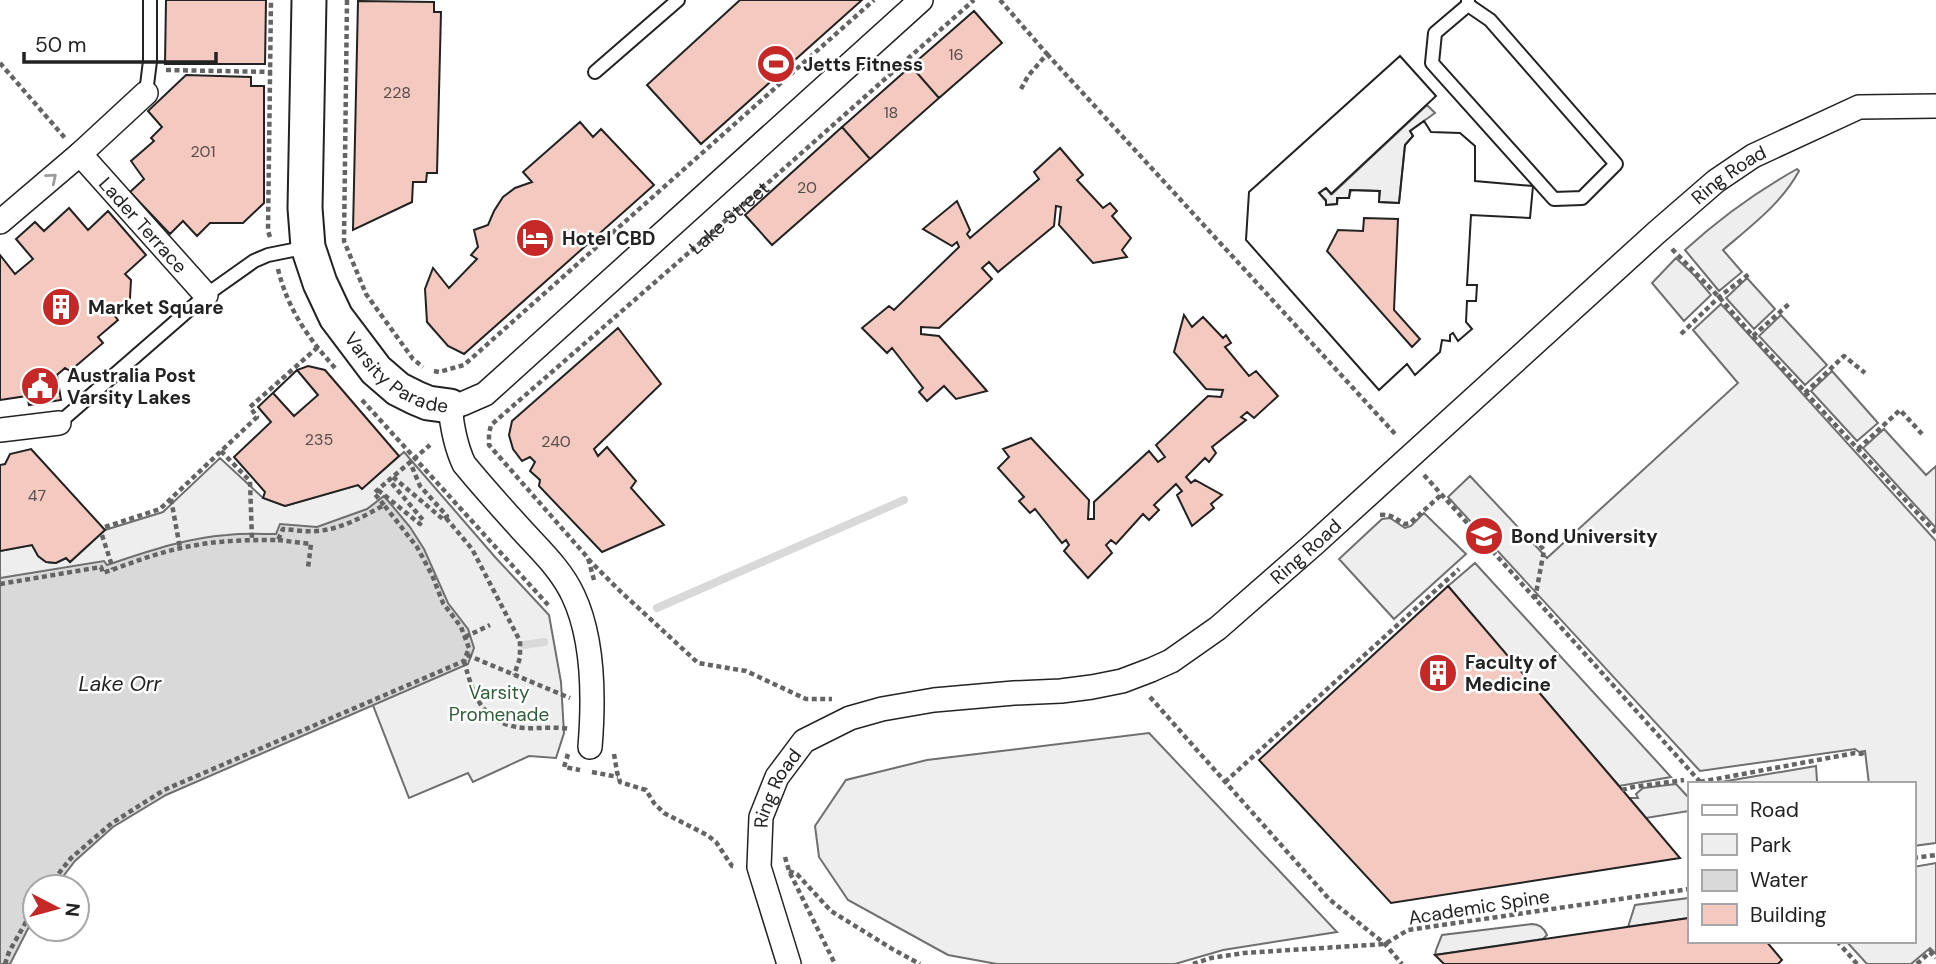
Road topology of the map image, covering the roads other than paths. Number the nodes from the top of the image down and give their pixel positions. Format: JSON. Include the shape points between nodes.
{"nodes":[{"id":1,"x":150,"y":0,"type":"edge"},
{"id":2,"x":309,"y":0,"type":"edge"},
{"id":3,"x":678,"y":0,"type":"edge"},
{"id":4,"x":920,"y":0,"type":"edge"},
{"id":5,"x":1468,"y":3,"type":"edge"},
{"id":6,"x":595,"y":72,"type":"dead end"},
{"id":7,"x":146,"y":93,"type":"joint"},
{"id":8,"x":1936,"y":106,"type":"edge"},
{"id":9,"x":80,"y":155,"type":"junction"},
{"id":10,"x":0,"y":222,"type":"edge"},
{"id":11,"x":308,"y":247,"type":"junction"},
{"id":12,"x":206,"y":295,"type":"junction"},
{"id":13,"x":450,"y":406,"type":"junction"},
{"id":14,"x":59,"y":423,"type":"joint"},
{"id":15,"x":0,"y":429,"type":"edge"},
{"id":16,"x":590,"y":747,"type":"dead end"},
{"id":17,"x":789,"y":964,"type":"edge"}],
"edges":[{"from":1,"to":7,"type":"lane"},
{"from":2,"to":11,"type":"street","name":"Varsity Parade"},
{"from":3,"to":6,"type":"lane"},
{"from":4,"to":13,"type":"street","name":"Lake Street","via":[[485,394]]},
{"from":5,"to":5,"type":"lane","via":[[1490,20],[1616,164],[1582,198],[1554,199],[1432,63],[1435,33]]},
{"from":7,"to":9,"type":"street"},
{"from":8,"to":17,"type":"street","name":"Ring Road","via":[[1859,107],[1753,156],[1716,181],[1193,647],[1122,681],[882,709],[850,718],[804,741],[777,777],[761,817],[760,871]]},
{"from":10,"to":9,"type":"street","one_way":true},
{"from":9,"to":12,"type":"street","name":"Lader Terrace"},
{"from":11,"to":12,"type":"lane","via":[[254,261]]},
{"from":11,"to":13,"type":"street","name":"Varsity Parade","via":[[336,317],[376,370],[416,398]]},
{"from":12,"to":14,"type":"lane"},
{"from":13,"to":16,"type":"street","name":"Varsity Parade","via":[[464,464],[555,566],[573,594],[589,657]]},
{"from":14,"to":15,"type":"street"}]}
